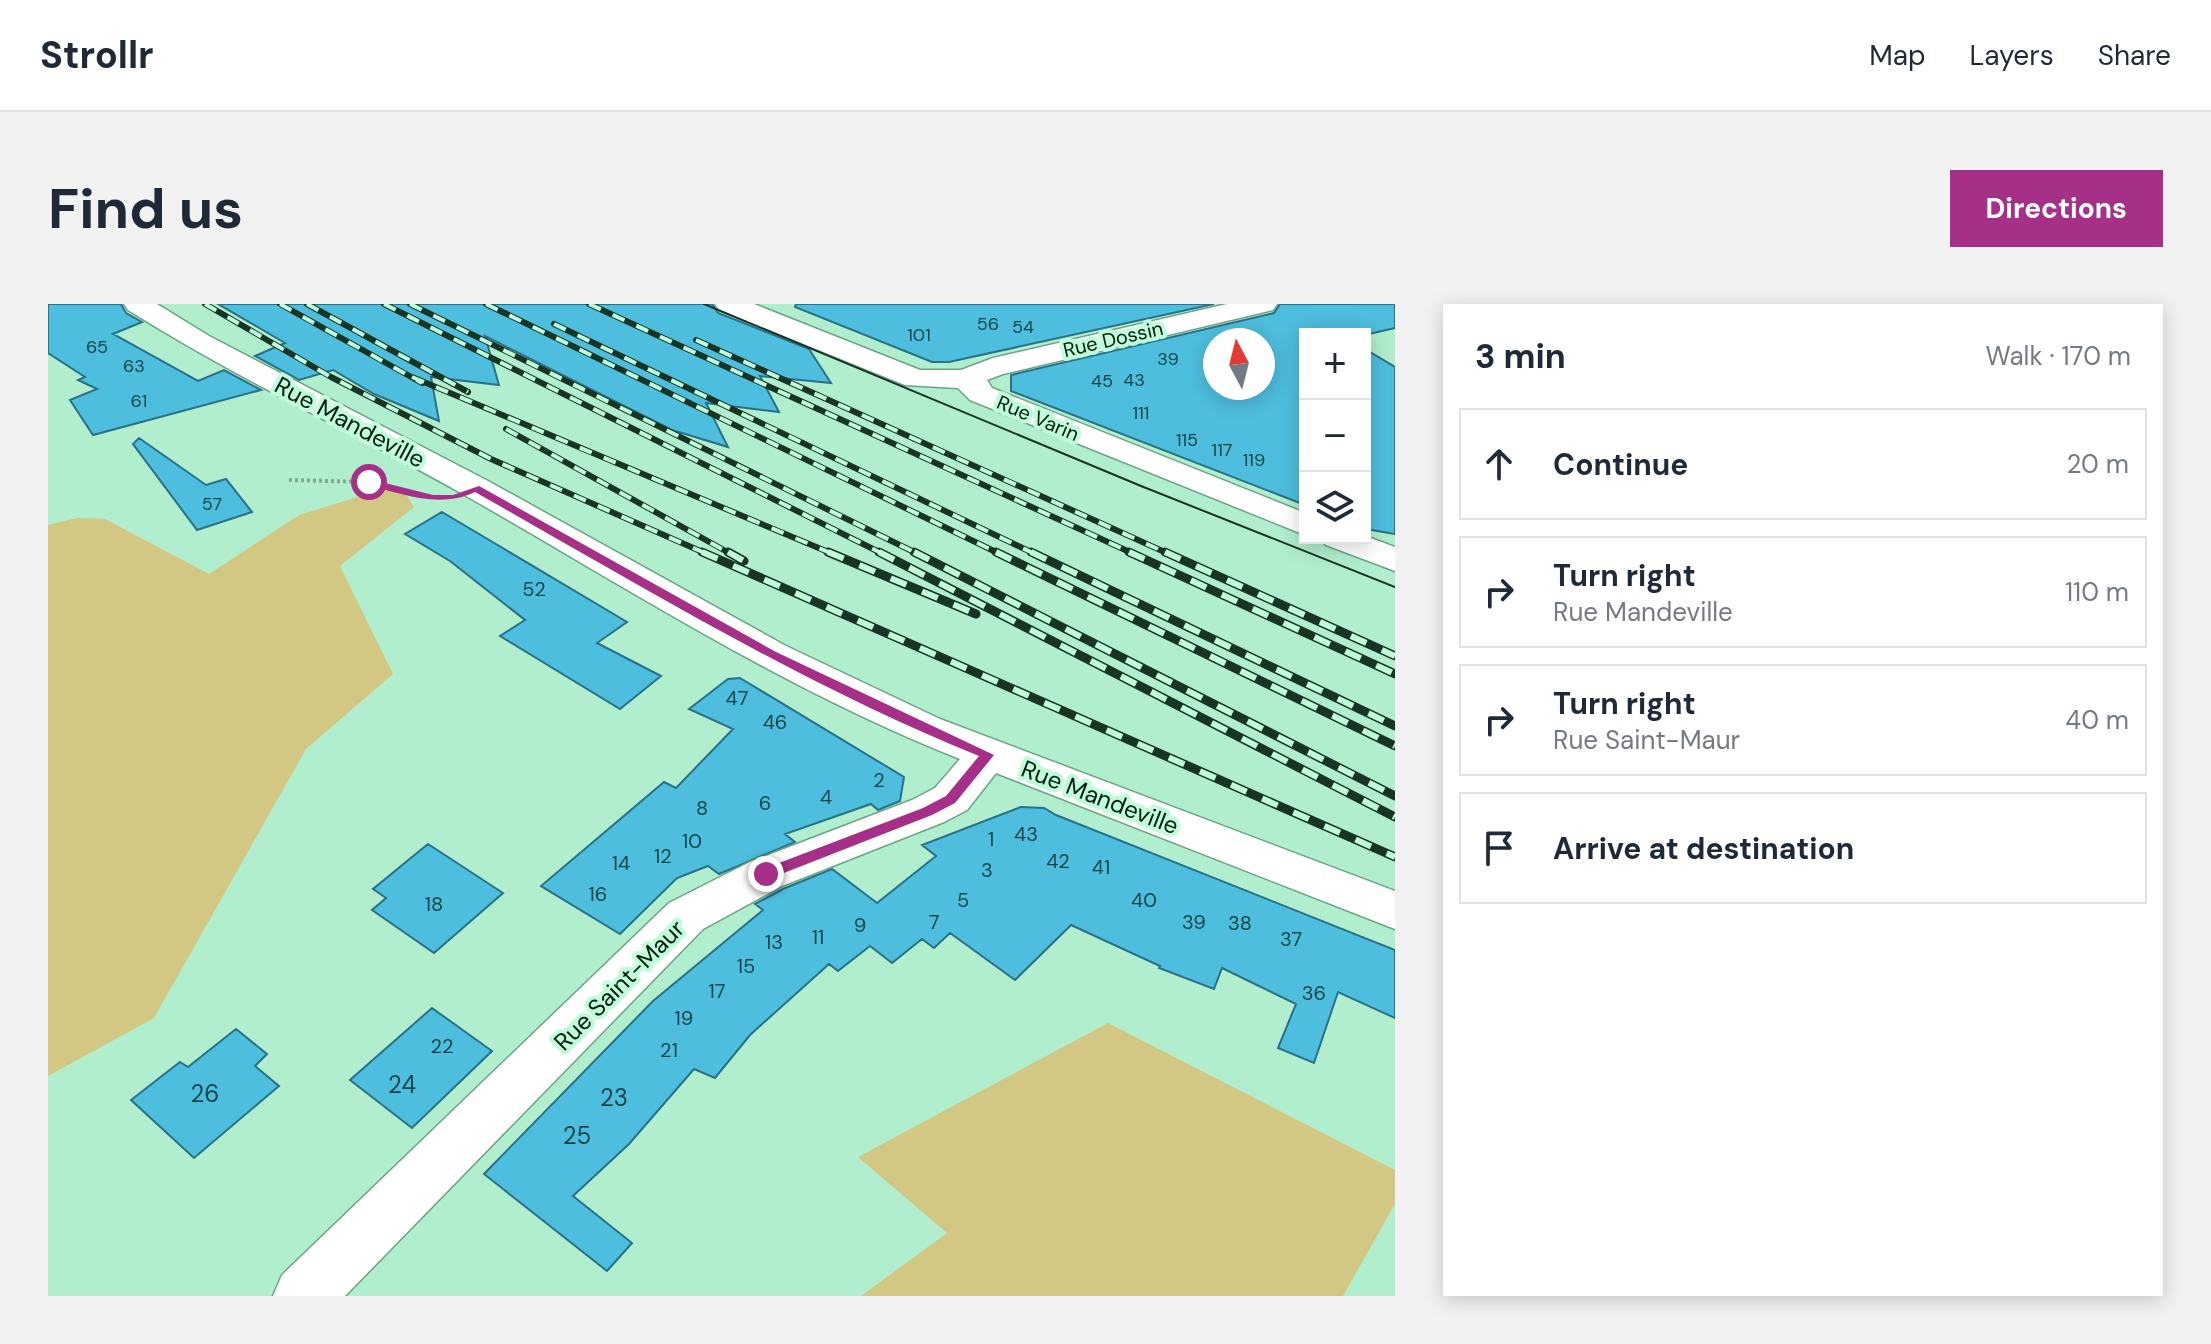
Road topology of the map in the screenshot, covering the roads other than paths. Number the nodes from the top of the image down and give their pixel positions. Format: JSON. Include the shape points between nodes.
{"nodes":[{"id":1,"x":138,"y":304,"type":"edge"},
{"id":2,"x":729,"y":304,"type":"edge"},
{"id":3,"x":1263,"y":304,"type":"edge"},
{"id":4,"x":965,"y":379,"type":"junction"},
{"id":5,"x":1299,"y":523,"type":"edge"},
{"id":6,"x":1354,"y":544,"type":"edge"},
{"id":7,"x":1395,"y":560,"type":"edge"},
{"id":8,"x":987,"y":755,"type":"junction"},
{"id":9,"x":1395,"y":910,"type":"edge"},
{"id":10,"x":303,"y":1296,"type":"edge"}],
"edges":[{"from":1,"to":8,"type":"street","name":"Rue Mandeville","via":[[772,655]]},
{"from":2,"to":4,"type":"street","via":[[916,379]]},
{"from":3,"to":4,"type":"street","name":"Rue Dossin","via":[[993,367]]},
{"from":4,"to":5,"type":"street","name":"Rue Varin","via":[[981,394]]},
{"from":6,"to":7,"type":"street"},
{"from":8,"to":9,"type":"street","name":"Rue Mandeville"},
{"from":8,"to":10,"type":"street","name":"Rue Saint-Maur","via":[[951,799],[766,874],[686,916]]}]}
